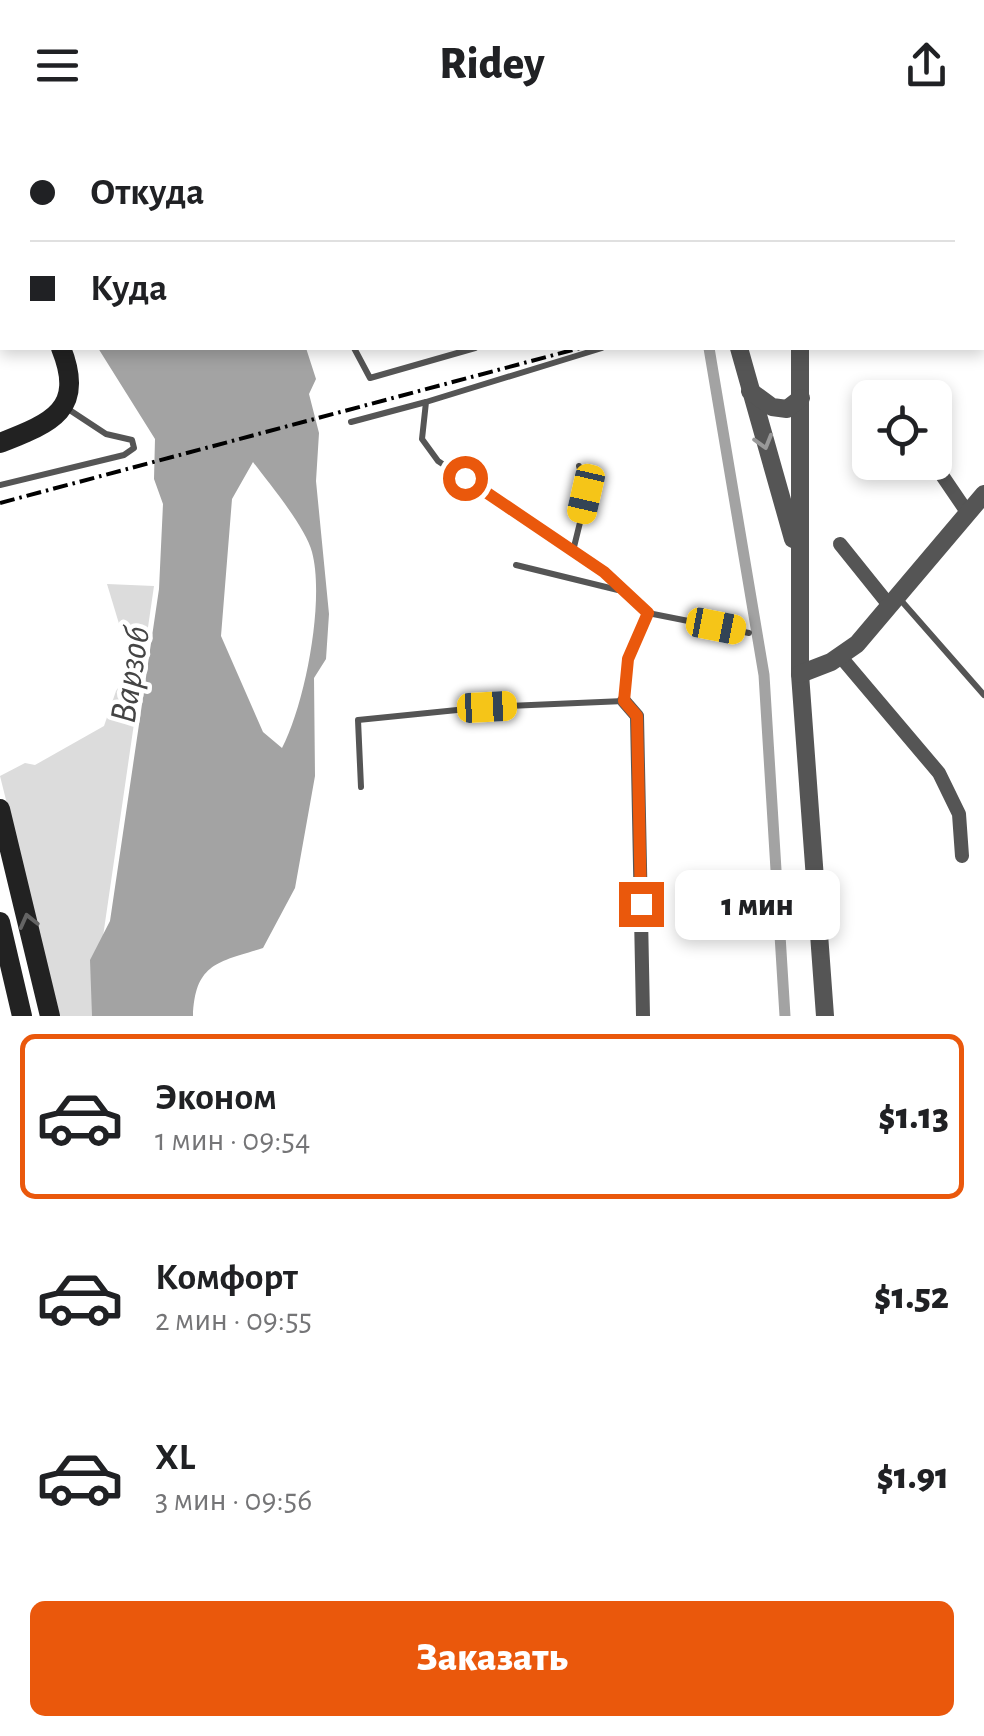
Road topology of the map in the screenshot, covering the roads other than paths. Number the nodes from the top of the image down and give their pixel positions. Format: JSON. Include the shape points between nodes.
{"nodes":[{"id":1,"x":63,"y":350,"type":"edge"},
{"id":2,"x":355,"y":350,"type":"edge"},
{"id":3,"x":468,"y":350,"type":"edge"},
{"id":4,"x":595,"y":350,"type":"edge"},
{"id":5,"x":740,"y":350,"type":"edge"},
{"id":6,"x":800,"y":350,"type":"edge"},
{"id":7,"x":750,"y":391,"type":"junction"},
{"id":8,"x":801,"y":398,"type":"junction"},
{"id":9,"x":426,"y":402,"type":"junction"},
{"id":10,"x":64,"y":406,"type":"junction"},
{"id":11,"x":350,"y":422,"type":"dead end"},
{"id":12,"x":0,"y":443,"type":"edge"},
{"id":13,"x":580,"y":466,"type":"dead end"},
{"id":14,"x":950,"y":480,"type":"edge"},
{"id":15,"x":0,"y":485,"type":"edge"},
{"id":16,"x":976,"y":508,"type":"edge"},
{"id":17,"x":840,"y":544,"type":"dead end"},
{"id":18,"x":573,"y":551,"type":"junction"},
{"id":19,"x":797,"y":554,"type":"junction"},
{"id":20,"x":516,"y":565,"type":"dead end"},
{"id":21,"x":619,"y":590,"type":"junction"},
{"id":22,"x":893,"y":601,"type":"junction"},
{"id":23,"x":648,"y":613,"type":"junction"},
{"id":24,"x":749,"y":633,"type":"dead end"},
{"id":25,"x":840,"y":656,"type":"junction"},
{"id":26,"x":800,"y":674,"type":"junction"},
{"id":27,"x":984,"y":695,"type":"edge"},
{"id":28,"x":624,"y":701,"type":"junction"},
{"id":29,"x":361,"y":787,"type":"dead end"},
{"id":30,"x":0,"y":810,"type":"edge"},
{"id":31,"x":962,"y":856,"type":"dead end"},
{"id":32,"x":0,"y":922,"type":"edge"},
{"id":33,"x":22,"y":1016,"type":"edge"},
{"id":34,"x":50,"y":1016,"type":"edge"},
{"id":35,"x":643,"y":1016,"type":"edge"},
{"id":36,"x":824,"y":1016,"type":"edge"}],
"edges":[{"from":1,"to":10,"type":"main road","via":[[70,369]]},
{"from":2,"to":3,"type":"lane","via":[[370,378]]},
{"from":4,"to":9,"type":"lane"},
{"from":5,"to":7,"type":"street"},
{"from":6,"to":8,"type":"street"},
{"from":7,"to":8,"type":"street","via":[[772,407],[787,409]]},
{"from":7,"to":19,"type":"street","one_way":true},
{"from":8,"to":19,"type":"street"},
{"from":9,"to":11,"type":"lane"},
{"from":9,"to":18,"type":"lane","via":[[422,439],[438,461]]},
{"from":10,"to":12,"type":"main road","via":[[46,425]]},
{"from":10,"to":15,"type":"lane","via":[[106,434],[132,440],[134,448]]},
{"from":13,"to":18,"type":"lane","via":[[586,494]]},
{"from":14,"to":16,"type":"street"},
{"from":16,"to":22,"type":"street"},
{"from":17,"to":22,"type":"street"},
{"from":18,"to":21,"type":"lane"},
{"from":19,"to":26,"type":"street"},
{"from":20,"to":21,"type":"lane"},
{"from":21,"to":23,"type":"lane"},
{"from":22,"to":25,"type":"street"},
{"from":22,"to":27,"type":"lane"},
{"from":23,"to":24,"type":"lane"},
{"from":23,"to":28,"type":"lane","via":[[628,659]]},
{"from":25,"to":26,"type":"street"},
{"from":25,"to":31,"type":"street","via":[[940,773],[960,814]]},
{"from":26,"to":36,"type":"street"},
{"from":28,"to":29,"type":"lane","via":[[358,720]]},
{"from":28,"to":35,"type":"street","via":[[637,716]]},
{"from":34,"to":30,"type":"main road","one_way":true},
{"from":32,"to":33,"type":"main road"}]}
